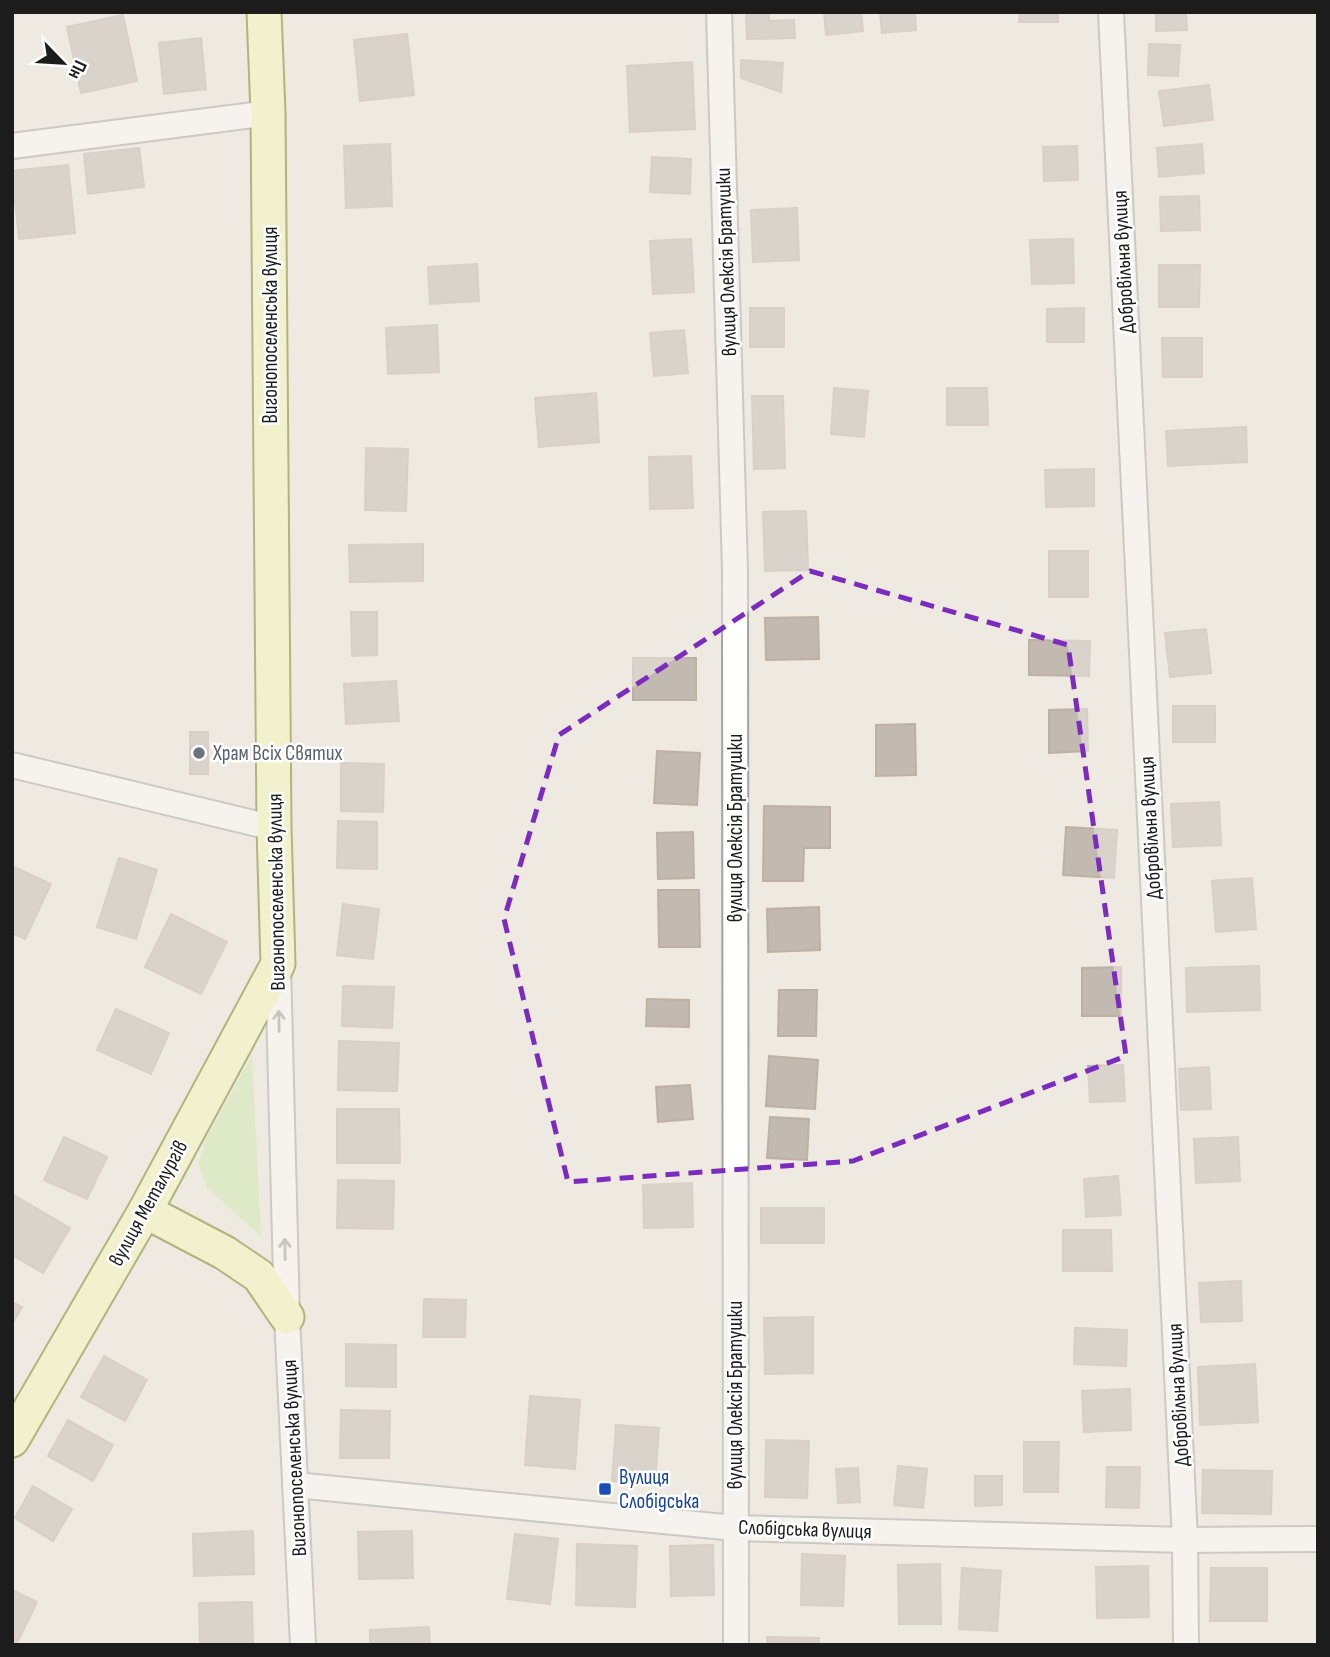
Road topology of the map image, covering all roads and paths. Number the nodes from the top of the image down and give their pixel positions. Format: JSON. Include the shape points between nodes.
{"nodes":[{"id":1,"x":264,"y":12,"type":"edge"},
{"id":2,"x":719,"y":12,"type":"edge"},
{"id":3,"x":1111,"y":12,"type":"edge"},
{"id":4,"x":268,"y":113,"type":"junction"},
{"id":5,"x":12,"y":146,"type":"edge"},
{"id":6,"x":12,"y":765,"type":"edge"},
{"id":7,"x":274,"y":828,"type":"junction"},
{"id":8,"x":278,"y":964,"type":"junction"},
{"id":9,"x":145,"y":1211,"type":"junction"},
{"id":10,"x":287,"y":1317,"type":"junction"},
{"id":11,"x":12,"y":1440,"type":"edge"},
{"id":12,"x":295,"y":1485,"type":"junction"},
{"id":13,"x":735,"y":1528,"type":"junction"},
{"id":14,"x":1318,"y":1539,"type":"edge"},
{"id":15,"x":1185,"y":1540,"type":"junction"},
{"id":16,"x":303,"y":1645,"type":"edge"},
{"id":17,"x":736,"y":1645,"type":"edge"},
{"id":18,"x":1186,"y":1645,"type":"edge"}],
"edges":[{"from":1,"to":4,"type":"main road","name":"Вигонопоселенська вулиця"},
{"from":2,"to":13,"type":"street","name":"вулиця Олексія Братушки","via":[[735,571]]},
{"from":3,"to":15,"type":"street","name":"Добровільна вулиця"},
{"from":4,"to":5,"type":"street"},
{"from":4,"to":7,"type":"main road","name":"Вигонопоселенська вулиця"},
{"from":6,"to":7,"type":"street"},
{"from":7,"to":8,"type":"main road","name":"Вигонопоселенська вулиця"},
{"from":8,"to":9,"type":"main road","name":"вулиця Металургів"},
{"from":10,"to":8,"type":"street","name":"Вигонопоселенська вулиця","one_way":true},
{"from":9,"to":10,"type":"main road","via":[[259,1276]]},
{"from":9,"to":11,"type":"main road","name":"вулиця Металургів"},
{"from":10,"to":12,"type":"street","name":"Вигонопоселенська вулиця"},
{"from":12,"to":13,"type":"street","name":"Слобідська вулиця"},
{"from":12,"to":16,"type":"street","name":"Вигонопоселенська вулиця"},
{"from":13,"to":15,"type":"street","name":"Слобідська вулиця"},
{"from":13,"to":17,"type":"street","name":"вулиця Олексія Братушки"},
{"from":14,"to":15,"type":"street","name":"Слобідська вулиця"},
{"from":15,"to":18,"type":"street","name":"Добровільна вулиця"}]}
